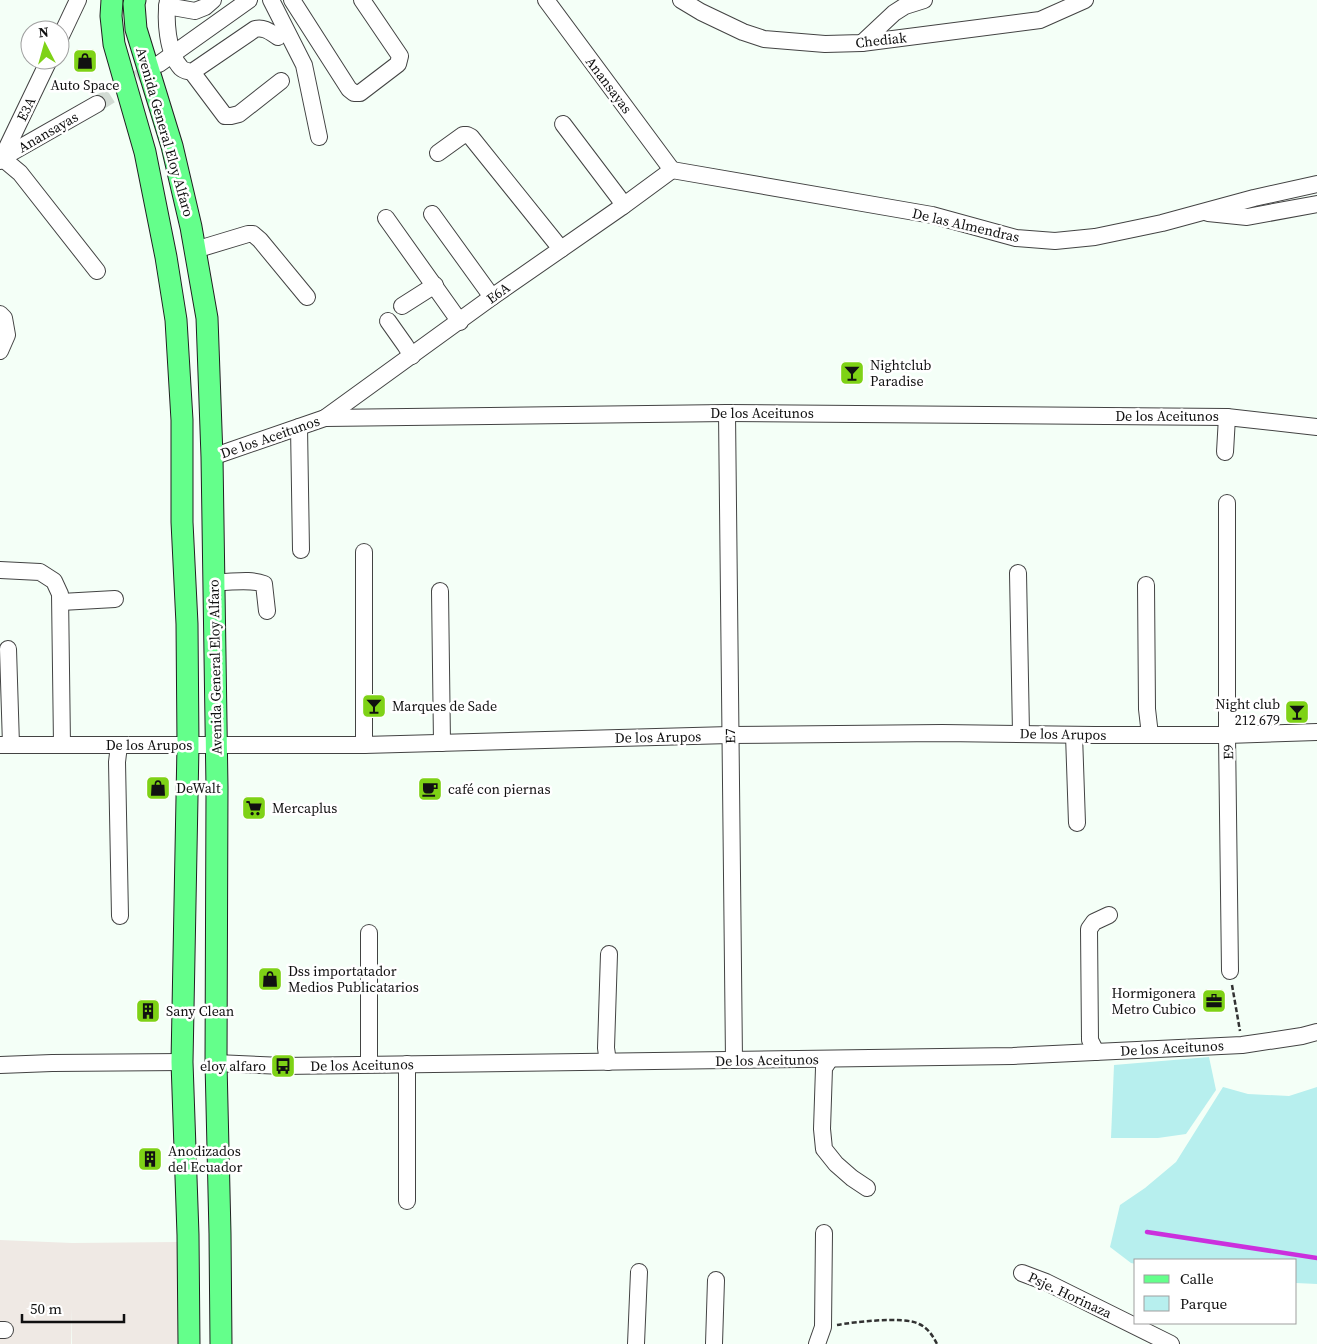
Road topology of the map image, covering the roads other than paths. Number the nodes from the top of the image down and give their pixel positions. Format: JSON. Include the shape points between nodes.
{"nodes":[{"id":1,"x":78,"y":0,"type":"edge"},
{"id":2,"x":112,"y":0,"type":"edge"},
{"id":3,"x":135,"y":0,"type":"edge"},
{"id":4,"x":213,"y":0,"type":"edge"},
{"id":5,"x":249,"y":0,"type":"edge"},
{"id":6,"x":271,"y":0,"type":"edge"},
{"id":7,"x":292,"y":0,"type":"edge"},
{"id":8,"x":362,"y":0,"type":"edge"},
{"id":9,"x":546,"y":0,"type":"edge"},
{"id":10,"x":681,"y":0,"type":"edge"},
{"id":11,"x":924,"y":0,"type":"edge"},
{"id":12,"x":1085,"y":0,"type":"edge"},
{"id":13,"x":168,"y":3,"type":"edge"},
{"id":14,"x":69,"y":20,"type":"edge"},
{"id":15,"x":278,"y":37,"type":"dead end"},
{"id":16,"x":862,"y":43,"type":"junction"},
{"id":17,"x":173,"y":55,"type":"junction"},
{"id":18,"x":159,"y":64,"type":"tunnel mouth"},
{"id":19,"x":44,"y":70,"type":"edge"},
{"id":20,"x":192,"y":72,"type":"junction"},
{"id":21,"x":281,"y":81,"type":"dead end"},
{"id":22,"x":98,"y":104,"type":"tunnel mouth"},
{"id":23,"x":563,"y":124,"type":"dead end"},
{"id":24,"x":319,"y":137,"type":"dead end"},
{"id":25,"x":438,"y":153,"type":"dead end"},
{"id":26,"x":1,"y":159,"type":"edge"},
{"id":27,"x":672,"y":170,"type":"junction"},
{"id":28,"x":1317,"y":184,"type":"edge"},
{"id":29,"x":1317,"y":204,"type":"edge"},
{"id":30,"x":624,"y":206,"type":"junction"},
{"id":31,"x":1201,"y":212,"type":"junction"},
{"id":32,"x":432,"y":214,"type":"dead end"},
{"id":33,"x":386,"y":218,"type":"dead end"},
{"id":34,"x":561,"y":249,"type":"junction"},
{"id":35,"x":196,"y":250,"type":"junction"},
{"id":36,"x":97,"y":270,"type":"dead end"},
{"id":37,"x":434,"y":285,"type":"junction"},
{"id":38,"x":307,"y":297,"type":"dead end"},
{"id":39,"x":492,"y":297,"type":"junction"},
{"id":40,"x":402,"y":306,"type":"dead end"},
{"id":41,"x":0,"y":314,"type":"edge"},
{"id":42,"x":388,"y":322,"type":"dead end"},
{"id":43,"x":460,"y":322,"type":"junction"},
{"id":44,"x":0,"y":351,"type":"edge"},
{"id":45,"x":412,"y":356,"type":"junction"},
{"id":46,"x":727,"y":412,"type":"junction"},
{"id":47,"x":1226,"y":417,"type":"junction"},
{"id":48,"x":325,"y":418,"type":"junction"},
{"id":49,"x":299,"y":427,"type":"junction"},
{"id":50,"x":1317,"y":427,"type":"edge"},
{"id":51,"x":1224,"y":452,"type":"dead end"},
{"id":52,"x":212,"y":457,"type":"junction"},
{"id":53,"x":1227,"y":503,"type":"dead end"},
{"id":54,"x":301,"y":550,"type":"dead end"},
{"id":55,"x":364,"y":552,"type":"dead end"},
{"id":56,"x":0,"y":570,"type":"edge"},
{"id":57,"x":1018,"y":573,"type":"dead end"},
{"id":58,"x":214,"y":582,"type":"junction"},
{"id":59,"x":1146,"y":585,"type":"dead end"},
{"id":60,"x":440,"y":590,"type":"dead end"},
{"id":61,"x":115,"y":599,"type":"dead end"},
{"id":62,"x":61,"y":602,"type":"junction"},
{"id":63,"x":266,"y":611,"type":"dead end"},
{"id":64,"x":8,"y":649,"type":"dead end"},
{"id":65,"x":1317,"y":732,"type":"edge"},
{"id":66,"x":1021,"y":733,"type":"junction"},
{"id":67,"x":1150,"y":734,"type":"junction"},
{"id":68,"x":730,"y":735,"type":"junction"},
{"id":69,"x":1074,"y":735,"type":"junction"},
{"id":70,"x":1228,"y":735,"type":"junction"},
{"id":71,"x":442,"y":743,"type":"junction"},
{"id":72,"x":6,"y":745,"type":"edge"},
{"id":73,"x":62,"y":745,"type":"junction"},
{"id":74,"x":118,"y":745,"type":"junction"},
{"id":75,"x":188,"y":745,"type":"junction"},
{"id":76,"x":216,"y":745,"type":"junction"},
{"id":77,"x":364,"y":745,"type":"junction"},
{"id":78,"x":1078,"y":824,"type":"dead end"},
{"id":79,"x":1109,"y":915,"type":"dead end"},
{"id":80,"x":120,"y":916,"type":"dead end"},
{"id":81,"x":369,"y":933,"type":"dead end"},
{"id":82,"x":609,"y":954,"type":"dead end"},
{"id":83,"x":1230,"y":971,"type":"road end"},
{"id":84,"x":1317,"y":1032,"type":"edge"},
{"id":85,"x":1096,"y":1052,"type":"junction"},
{"id":86,"x":830,"y":1059,"type":"junction"},
{"id":87,"x":734,"y":1060,"type":"junction"},
{"id":88,"x":182,"y":1062,"type":"junction"},
{"id":89,"x":608,"y":1062,"type":"junction"},
{"id":90,"x":216,"y":1063,"type":"junction"},
{"id":91,"x":369,"y":1064,"type":"junction"},
{"id":92,"x":407,"y":1064,"type":"junction"},
{"id":93,"x":0,"y":1066,"type":"edge"},
{"id":94,"x":867,"y":1188,"type":"dead end"},
{"id":95,"x":407,"y":1200,"type":"dead end"},
{"id":96,"x":824,"y":1233,"type":"dead end"},
{"id":97,"x":639,"y":1272,"type":"dead end"},
{"id":98,"x":1022,"y":1273,"type":"dead end"},
{"id":99,"x":716,"y":1280,"type":"dead end"},
{"id":100,"x":189,"y":1344,"type":"edge"},
{"id":101,"x":221,"y":1344,"type":"edge"},
{"id":102,"x":636,"y":1344,"type":"edge"},
{"id":103,"x":714,"y":1344,"type":"edge"},
{"id":104,"x":817,"y":1344,"type":"edge"},
{"id":105,"x":1171,"y":1344,"type":"edge"}],
"edges":[{"from":1,"to":14,"type":"street"},
{"from":2,"to":75,"type":"main road","name":"Avenida General Eloy Alfaro","via":[[114,44],[145,152],[176,320],[182,420]]},
{"from":3,"to":35,"type":"main road","name":"Avenida General Eloy Alfaro","via":[[136,29],[172,146]]},
{"from":4,"to":13,"type":"street","via":[[196,11]]},
{"from":5,"to":17,"type":"street"},
{"from":6,"to":24,"type":"street","via":[[304,65]]},
{"from":7,"to":8,"type":"street","via":[[349,90],[360,93],[400,60]]},
{"from":9,"to":27,"type":"street","name":"Anansayas"},
{"from":10,"to":16,"type":"street","name":"Chediak","via":[[743,32],[764,39],[825,44]]},
{"from":11,"to":16,"type":"street","via":[[894,13]]},
{"from":12,"to":16,"type":"street","name":"Chediak","via":[[1040,20]]},
{"from":13,"to":17,"type":"street","via":[[167,26]]},
{"from":15,"to":20,"type":"street","via":[[266,29],[255,29]]},
{"from":17,"to":18,"type":"street"},
{"from":17,"to":20,"type":"street","via":[[182,69]]},
{"from":19,"to":26,"type":"street","name":"E3A"},
{"from":20,"to":21,"type":"street","via":[[225,116],[239,114]]},
{"from":22,"to":26,"type":"street","name":"Anansayas"},
{"from":23,"to":30,"type":"street"},
{"from":25,"to":34,"type":"street","via":[[463,135],[471,137]]},
{"from":26,"to":36,"type":"street","via":[[20,173]]},
{"from":27,"to":30,"type":"street","name":"E6A"},
{"from":27,"to":31,"type":"street","name":"De las Almendras","via":[[932,215],[1016,238],[1055,241],[1095,237]]},
{"from":28,"to":31,"type":"street","name":"De las Almendras"},
{"from":29,"to":31,"type":"street","via":[[1247,217]]},
{"from":30,"to":34,"type":"street","name":"E6A"},
{"from":32,"to":39,"type":"street"},
{"from":33,"to":37,"type":"street"},
{"from":34,"to":39,"type":"street","name":"E6A"},
{"from":35,"to":38,"type":"street","via":[[252,234]]},
{"from":35,"to":52,"type":"main road","name":"Avenida General Eloy Alfaro","via":[[207,318]]},
{"from":37,"to":40,"type":"street"},
{"from":37,"to":43,"type":"street"},
{"from":39,"to":43,"type":"street","name":"E6A"},
{"from":41,"to":44,"type":"street","via":[[4,318],[7,335]]},
{"from":42,"to":45,"type":"street"},
{"from":43,"to":45,"type":"street","name":"E6A"},
{"from":45,"to":48,"type":"street","name":"E6A"},
{"from":46,"to":47,"type":"street","name":"De los Aceitunos"},
{"from":46,"to":48,"type":"street","name":"De los Aceitunos"},
{"from":46,"to":68,"type":"street","name":"E7"},
{"from":47,"to":50,"type":"street","name":"De los Aceitunos"},
{"from":47,"to":51,"type":"street"},
{"from":48,"to":49,"type":"street","name":"De los Aceitunos"},
{"from":49,"to":52,"type":"street","name":"De los Aceitunos"},
{"from":49,"to":54,"type":"street"},
{"from":52,"to":58,"type":"main road","name":"Avenida General Eloy Alfaro"},
{"from":53,"to":70,"type":"street","name":"E9"},
{"from":55,"to":77,"type":"street"},
{"from":56,"to":62,"type":"street","via":[[40,572],[54,581]]},
{"from":57,"to":66,"type":"street"},
{"from":58,"to":63,"type":"street","via":[[257,581],[264,584]]},
{"from":58,"to":76,"type":"main road","name":"Avenida General Eloy Alfaro"},
{"from":59,"to":67,"type":"street"},
{"from":60,"to":71,"type":"street"},
{"from":61,"to":62,"type":"street"},
{"from":62,"to":73,"type":"street"},
{"from":64,"to":72,"type":"street"},
{"from":65,"to":70,"type":"street","name":"De los Arupos"},
{"from":66,"to":68,"type":"street","name":"De los Arupos"},
{"from":66,"to":69,"type":"street","name":"De los Arupos"},
{"from":67,"to":69,"type":"street","name":"De los Arupos"},
{"from":67,"to":70,"type":"street","name":"De los Arupos"},
{"from":68,"to":71,"type":"street","name":"De los Arupos"},
{"from":68,"to":87,"type":"street","name":"E7"},
{"from":69,"to":78,"type":"street"},
{"from":70,"to":83,"type":"street","name":"E9"},
{"from":71,"to":77,"type":"street","name":"De los Arupos"},
{"from":72,"to":73,"type":"street","name":"De los Arupos"},
{"from":73,"to":74,"type":"street","name":"De los Arupos"},
{"from":74,"to":75,"type":"street","name":"De los Arupos"},
{"from":74,"to":80,"type":"street"},
{"from":75,"to":76,"type":"street","name":"De los Arupos"},
{"from":75,"to":88,"type":"main road","name":"Avenida General Eloy Alfaro"},
{"from":76,"to":77,"type":"street","name":"De los Arupos"},
{"from":76,"to":90,"type":"main road","name":"Avenida General Eloy Alfaro"},
{"from":79,"to":85,"type":"street","via":[[1094,922],[1089,929],[1090,1040]]},
{"from":81,"to":91,"type":"street"},
{"from":82,"to":89,"type":"street"},
{"from":84,"to":85,"type":"street","name":"De los Aceitunos","via":[[1242,1045]]},
{"from":85,"to":86,"type":"street","name":"De los Aceitunos"},
{"from":86,"to":87,"type":"street","name":"De los Aceitunos"},
{"from":86,"to":94,"type":"street","via":[[824,1068],[824,1149],[836,1164]]},
{"from":87,"to":89,"type":"street","name":"De los Aceitunos"},
{"from":88,"to":93,"type":"street"},
{"from":88,"to":100,"type":"main road","name":"Avenida General Eloy Alfaro"},
{"from":89,"to":92,"type":"street","name":"De los Aceitunos"},
{"from":90,"to":91,"type":"street","name":"De los Aceitunos","via":[[283,1066]]},
{"from":90,"to":101,"type":"main road","name":"Avenida General Eloy Alfaro"},
{"from":91,"to":92,"type":"street","name":"De los Aceitunos"},
{"from":92,"to":95,"type":"street"},
{"from":96,"to":104,"type":"street","via":[[823,1327]]},
{"from":97,"to":102,"type":"street"},
{"from":98,"to":105,"type":"street","name":"Psje. Horinaza"},
{"from":99,"to":103,"type":"street"}]}
